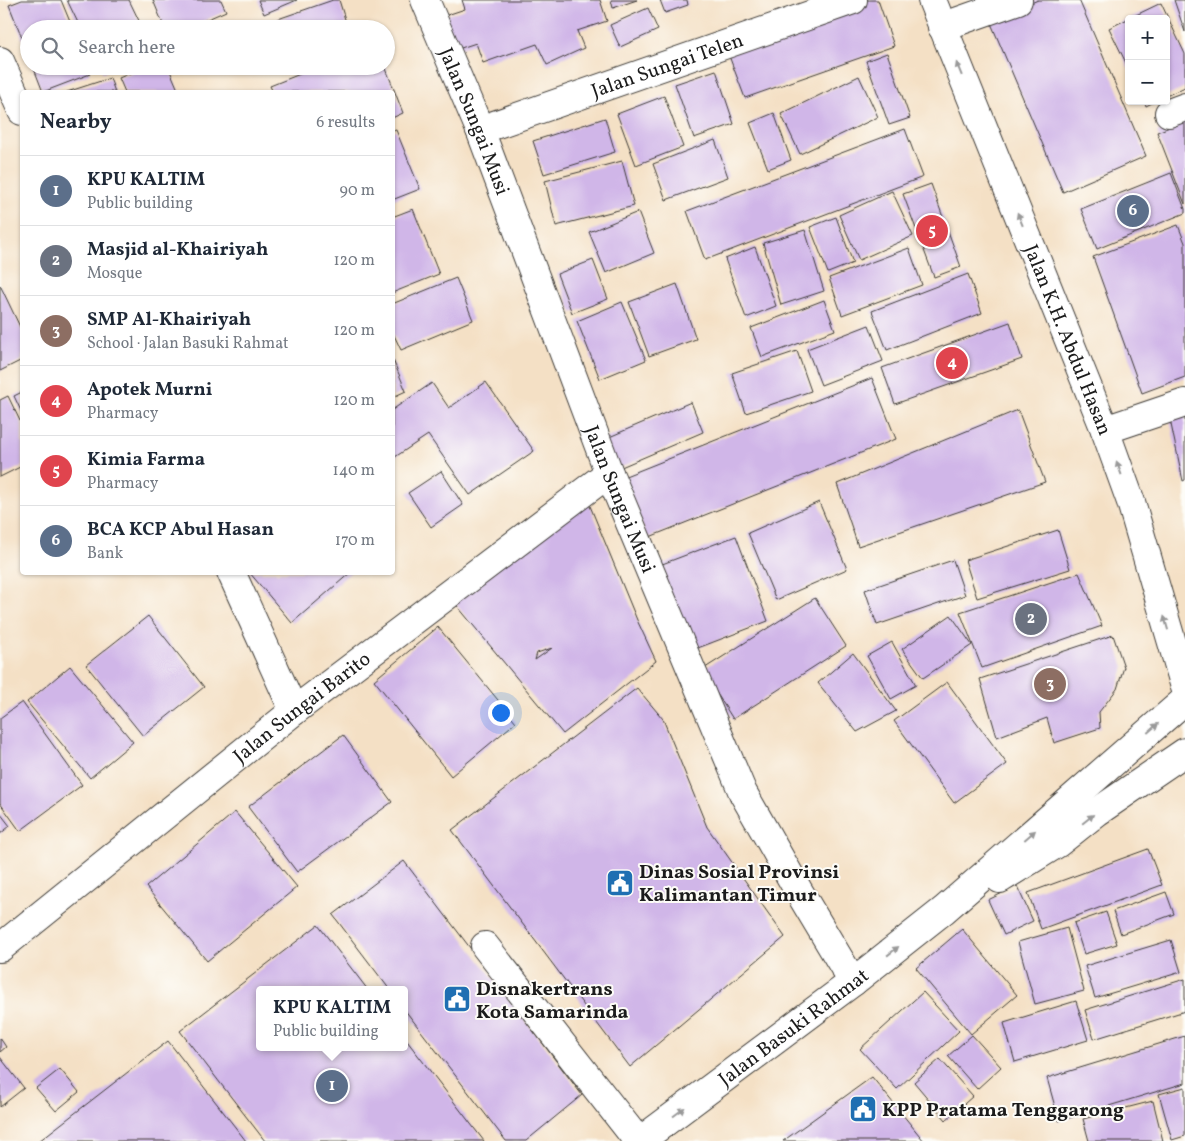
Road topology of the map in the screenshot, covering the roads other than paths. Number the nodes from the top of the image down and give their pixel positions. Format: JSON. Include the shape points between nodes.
{"nodes":[{"id":1,"x":425,"y":0,"type":"edge"},
{"id":2,"x":853,"y":0,"type":"edge"},
{"id":3,"x":932,"y":0,"type":"edge"},
{"id":4,"x":1018,"y":0,"type":"edge"},
{"id":5,"x":942,"y":27,"type":"junction"},
{"id":6,"x":0,"y":61,"type":"edge"},
{"id":7,"x":20,"y":106,"type":"edge"},
{"id":8,"x":480,"y":130,"type":"junction"},
{"id":9,"x":1185,"y":403,"type":"edge"},
{"id":10,"x":1105,"y":430,"type":"junction"},
{"id":11,"x":608,"y":473,"type":"junction"},
{"id":12,"x":233,"y":575,"type":"edge"},
{"id":13,"x":1185,"y":686,"type":"edge"},
{"id":14,"x":1185,"y":700,"type":"edge"},
{"id":15,"x":294,"y":711,"type":"junction"},
{"id":16,"x":1185,"y":752,"type":"edge"},
{"id":17,"x":944,"y":910,"type":"junction"},
{"id":18,"x":485,"y":946,"type":"dead end"},
{"id":19,"x":0,"y":948,"type":"edge"},
{"id":20,"x":853,"y":982,"type":"junction"},
{"id":21,"x":639,"y":1141,"type":"edge"}],
"edges":[{"from":1,"to":8,"type":"street","name":"Jalan Sungai Musi"},
{"from":2,"to":8,"type":"street","name":"Jalan Sungai Telen"},
{"from":3,"to":5,"type":"street","name":"Jalan K.H. Abdul Hasan"},
{"from":4,"to":5,"type":"street"},
{"from":10,"to":5,"type":"street","name":"Jalan K.H. Abdul Hasan","one_way":true},
{"from":6,"to":7,"type":"street"},
{"from":8,"to":11,"type":"street","name":"Jalan Sungai Musi"},
{"from":9,"to":10,"type":"street"},
{"from":13,"to":10,"type":"street","name":"Jalan K.H. Abdul Hasan","one_way":true,"via":[[1131,502]]},
{"from":11,"to":15,"type":"street","name":"Jalan Sungai Barito"},
{"from":11,"to":20,"type":"street","name":"Jalan Sungai Musi","via":[[743,793]]},
{"from":12,"to":15,"type":"street"},
{"from":17,"to":14,"type":"street","name":"Jalan Basuki Rahmat","one_way":true},
{"from":15,"to":19,"type":"street","name":"Jalan Sungai Barito"},
{"from":17,"to":16,"type":"street","name":"Jalan Basuki Rahmat","one_way":true,"via":[[1058,843]]},
{"from":20,"to":17,"type":"street","name":"Jalan Basuki Rahmat","one_way":true},
{"from":18,"to":21,"type":"street"},
{"from":21,"to":20,"type":"street","name":"Jalan Basuki Rahmat","one_way":true}]}
